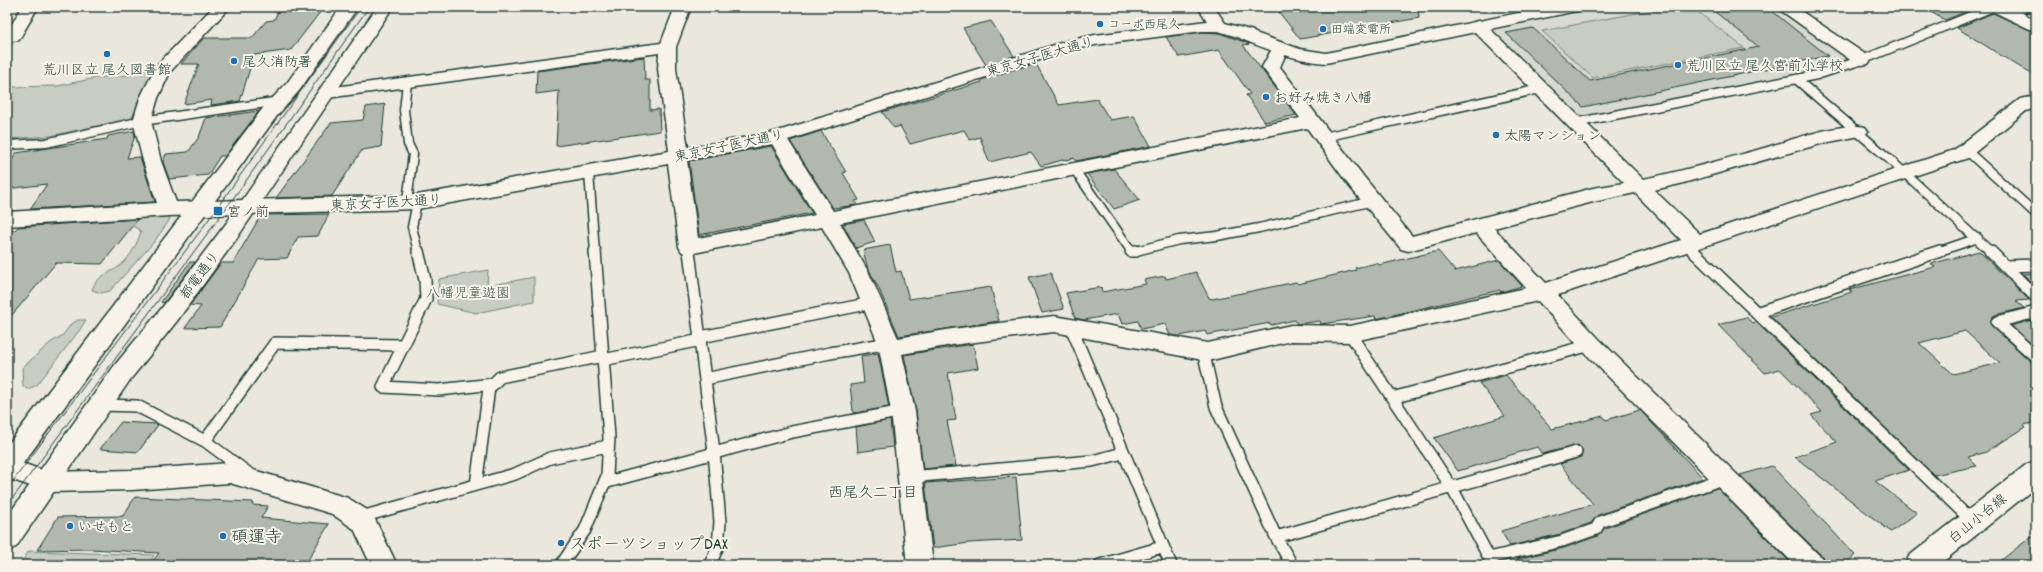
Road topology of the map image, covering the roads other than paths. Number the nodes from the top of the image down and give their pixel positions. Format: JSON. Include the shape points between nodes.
{"nodes":[{"id":1,"x":30,"y":7,"type":"edge"},
{"id":2,"x":222,"y":7,"type":"edge"},
{"id":3,"x":350,"y":7,"type":"edge"},
{"id":4,"x":385,"y":7,"type":"edge"},
{"id":5,"x":683,"y":7,"type":"edge"},
{"id":6,"x":1206,"y":7,"type":"edge"},
{"id":7,"x":1572,"y":7,"type":"edge"},
{"id":8,"x":1784,"y":7,"type":"edge"},
{"id":9,"x":2028,"y":7,"type":"edge"},
{"id":10,"x":2000,"y":9,"type":"edge"},
{"id":11,"x":1220,"y":26,"type":"junction"},
{"id":12,"x":1478,"y":26,"type":"junction"},
{"id":13,"x":2036,"y":27,"type":"edge"},
{"id":14,"x":1247,"y":35,"type":"joint"},
{"id":15,"x":13,"y":36,"type":"dead end"},
{"id":16,"x":668,"y":47,"type":"junction"},
{"id":17,"x":1280,"y":49,"type":"junction"},
{"id":18,"x":1862,"y":60,"type":"junction"},
{"id":19,"x":1796,"y":79,"type":"junction"},
{"id":20,"x":407,"y":83,"type":"junction"},
{"id":21,"x":1540,"y":89,"type":"junction"},
{"id":22,"x":327,"y":93,"type":"junction"},
{"id":23,"x":280,"y":101,"type":"junction"},
{"id":24,"x":2036,"y":102,"type":"edge"},
{"id":25,"x":1312,"y":121,"type":"junction"},
{"id":26,"x":142,"y":122,"type":"junction"},
{"id":27,"x":1574,"y":123,"type":"junction"},
{"id":28,"x":1859,"y":131,"type":"junction"},
{"id":29,"x":777,"y":137,"type":"junction"},
{"id":30,"x":1324,"y":137,"type":"junction"},
{"id":31,"x":7,"y":145,"type":"edge"},
{"id":32,"x":1965,"y":149,"type":"junction"},
{"id":33,"x":678,"y":156,"type":"junction"},
{"id":34,"x":1074,"y":169,"type":"junction"},
{"id":35,"x":589,"y":173,"type":"junction"},
{"id":36,"x":1908,"y":173,"type":"junction"},
{"id":37,"x":1639,"y":186,"type":"junction"},
{"id":38,"x":1373,"y":201,"type":"junction"},
{"id":39,"x":412,"y":202,"type":"junction"},
{"id":40,"x":248,"y":206,"type":"junction"},
{"id":41,"x":169,"y":209,"type":"junction"},
{"id":42,"x":198,"y":209,"type":"junction"},
{"id":43,"x":2036,"y":214,"type":"edge"},
{"id":44,"x":7,"y":219,"type":"edge"},
{"id":45,"x":828,"y":220,"type":"junction"},
{"id":46,"x":1480,"y":225,"type":"junction"},
{"id":47,"x":1978,"y":238,"type":"junction"},
{"id":48,"x":1692,"y":244,"type":"junction"},
{"id":49,"x":689,"y":247,"type":"junction"},
{"id":50,"x":2036,"y":265,"type":"edge"},
{"id":51,"x":2006,"y":266,"type":"junction"},
{"id":52,"x":1543,"y":292,"type":"junction"},
{"id":53,"x":2036,"y":297,"type":"edge"},
{"id":54,"x":872,"y":303,"type":"junction"},
{"id":55,"x":2036,"y":312,"type":"edge"},
{"id":56,"x":1756,"y":313,"type":"junction"},
{"id":57,"x":1071,"y":327,"type":"junction"},
{"id":58,"x":1350,"y":334,"type":"junction"},
{"id":59,"x":701,"y":338,"type":"junction"},
{"id":60,"x":1591,"y":344,"type":"junction"},
{"id":61,"x":403,"y":345,"type":"junction"},
{"id":62,"x":890,"y":346,"type":"junction"},
{"id":63,"x":1203,"y":351,"type":"junction"},
{"id":64,"x":2036,"y":357,"type":"edge"},
{"id":65,"x":603,"y":358,"type":"junction"},
{"id":66,"x":705,"y":379,"type":"junction"},
{"id":67,"x":493,"y":384,"type":"junction"},
{"id":68,"x":1392,"y":398,"type":"junction"},
{"id":69,"x":101,"y":405,"type":"junction"},
{"id":70,"x":903,"y":411,"type":"junction"},
{"id":71,"x":205,"y":441,"type":"junction"},
{"id":72,"x":608,"y":446,"type":"junction"},
{"id":73,"x":714,"y":452,"type":"junction"},
{"id":74,"x":1576,"y":452,"type":"dead end"},
{"id":75,"x":1123,"y":453,"type":"junction"},
{"id":76,"x":7,"y":465,"type":"edge"},
{"id":77,"x":7,"y":468,"type":"edge"},
{"id":78,"x":2036,"y":472,"type":"edge"},
{"id":79,"x":910,"y":477,"type":"junction"},
{"id":80,"x":1725,"y":478,"type":"junction"},
{"id":81,"x":258,"y":480,"type":"junction"},
{"id":82,"x":48,"y":482,"type":"junction"},
{"id":83,"x":604,"y":483,"type":"junction"},
{"id":84,"x":476,"y":485,"type":"junction"},
{"id":85,"x":1452,"y":488,"type":"junction"},
{"id":86,"x":358,"y":518,"type":"junction"},
{"id":87,"x":1973,"y":522,"type":"junction"},
{"id":88,"x":1276,"y":537,"type":"junction"},
{"id":89,"x":7,"y":539,"type":"edge"},
{"id":90,"x":1162,"y":547,"type":"junction"},
{"id":91,"x":1491,"y":562,"type":"edge"},
{"id":92,"x":384,"y":565,"type":"edge"},
{"id":93,"x":561,"y":565,"type":"edge"},
{"id":94,"x":710,"y":565,"type":"edge"},
{"id":95,"x":920,"y":565,"type":"edge"},
{"id":96,"x":1100,"y":565,"type":"edge"},
{"id":97,"x":1170,"y":565,"type":"edge"},
{"id":98,"x":1292,"y":565,"type":"edge"},
{"id":99,"x":1812,"y":565,"type":"edge"},
{"id":100,"x":1919,"y":565,"type":"edge"}],
"edges":[{"from":1,"to":15,"type":"street"},
{"from":2,"to":26,"type":"street","via":[[162,70],[149,98]]},
{"from":3,"to":23,"type":"main road","via":[[293,87]]},
{"from":4,"to":22,"type":"main road","name":"都電通り"},
{"from":5,"to":16,"type":"street"},
{"from":6,"to":11,"type":"street"},
{"from":7,"to":12,"type":"main road"},
{"from":8,"to":18,"type":"street"},
{"from":9,"to":10,"type":"lane"},
{"from":10,"to":13,"type":"main road"},
{"from":10,"to":18,"type":"lane"},
{"from":11,"to":14,"type":"street","name":"東京女子医大通り"},
{"from":11,"to":29,"type":"street","name":"東京女子医大通り","via":[[1202,26],[1067,46]]},
{"from":12,"to":17,"type":"main road","via":[[1326,58],[1307,58]]},
{"from":12,"to":21,"type":"street"},
{"from":14,"to":17,"type":"main road"},
{"from":16,"to":20,"type":"street"},
{"from":16,"to":33,"type":"street","via":[[667,69]]},
{"from":17,"to":25,"type":"street","via":[[1271,67]]},
{"from":18,"to":19,"type":"lane"},
{"from":19,"to":27,"type":"lane"},
{"from":19,"to":28,"type":"lane"},
{"from":20,"to":22,"type":"street"},
{"from":20,"to":39,"type":"lane","via":[[404,110],[408,144],[413,154]]},
{"from":21,"to":27,"type":"street"},
{"from":21,"to":30,"type":"lane"},
{"from":22,"to":40,"type":"main road","name":"都電通り"},
{"from":23,"to":26,"type":"lane"},
{"from":23,"to":42,"type":"main road"},
{"from":24,"to":32,"type":"street","via":[[2026,103]]},
{"from":25,"to":30,"type":"street"},
{"from":25,"to":34,"type":"street"},
{"from":26,"to":31,"type":"lane","via":[[46,143]]},
{"from":26,"to":41,"type":"street","via":[[152,161]]},
{"from":27,"to":37,"type":"street"},
{"from":28,"to":36,"type":"lane"},
{"from":28,"to":37,"type":"street","via":[[1823,137],[1680,178]]},
{"from":29,"to":33,"type":"street","name":"東京女子医大通り"},
{"from":29,"to":45,"type":"street"},
{"from":30,"to":38,"type":"street"},
{"from":32,"to":36,"type":"street","via":[[1961,154]]},
{"from":32,"to":43,"type":"lane"},
{"from":33,"to":35,"type":"street","name":"東京女子医大通り"},
{"from":33,"to":49,"type":"street"},
{"from":34,"to":38,"type":"lane","via":[[1132,252],[1180,240],[1259,228]]},
{"from":34,"to":45,"type":"street"},
{"from":35,"to":39,"type":"street","name":"東京女子医大通り"},
{"from":35,"to":65,"type":"lane"},
{"from":36,"to":47,"type":"lane"},
{"from":36,"to":48,"type":"street"},
{"from":37,"to":46,"type":"street","via":[[1593,195]]},
{"from":37,"to":48,"type":"street"},
{"from":38,"to":46,"type":"street","via":[[1408,244]]},
{"from":39,"to":40,"type":"street","name":"東京女子医大通り"},
{"from":39,"to":61,"type":"lane","via":[[412,227],[425,280],[426,299]]},
{"from":40,"to":42,"type":"street","name":"東京女子医大通り"},
{"from":40,"to":69,"type":"main road","name":"都電通り","via":[[174,309],[122,373]]},
{"from":41,"to":42,"type":"street","name":"東京女子医大通り"},
{"from":41,"to":44,"type":"street","name":"東京女子医大通り"},
{"from":42,"to":76,"type":"main road"},
{"from":45,"to":49,"type":"street"},
{"from":45,"to":54,"type":"street","via":[[859,273]]},
{"from":46,"to":52,"type":"street"},
{"from":47,"to":51,"type":"lane"},
{"from":47,"to":56,"type":"lane"},
{"from":48,"to":52,"type":"street"},
{"from":48,"to":56,"type":"lane"},
{"from":49,"to":59,"type":"lane"},
{"from":50,"to":51,"type":"lane"},
{"from":51,"to":53,"type":"lane"},
{"from":52,"to":58,"type":"street"},
{"from":52,"to":60,"type":"street"},
{"from":54,"to":59,"type":"lane"},
{"from":54,"to":62,"type":"street"},
{"from":55,"to":64,"type":"lane","via":[[1997,322]]},
{"from":56,"to":87,"type":"lane"},
{"from":57,"to":62,"type":"street","via":[[1054,324]]},
{"from":57,"to":63,"type":"street"},
{"from":57,"to":75,"type":"lane"},
{"from":58,"to":63,"type":"street","via":[[1291,333]]},
{"from":58,"to":68,"type":"lane"},
{"from":59,"to":65,"type":"lane"},
{"from":59,"to":66,"type":"lane"},
{"from":60,"to":68,"type":"lane"},
{"from":60,"to":80,"type":"street"},
{"from":61,"to":67,"type":"lane","via":[[383,387],[439,390]]},
{"from":61,"to":71,"type":"lane","via":[[276,343]]},
{"from":62,"to":66,"type":"lane","via":[[830,353]]},
{"from":62,"to":70,"type":"street"},
{"from":63,"to":88,"type":"lane","via":[[1216,407]]},
{"from":65,"to":67,"type":"lane","via":[[500,377]]},
{"from":65,"to":72,"type":"lane"},
{"from":66,"to":73,"type":"lane"},
{"from":67,"to":84,"type":"lane","via":[[489,388]]},
{"from":68,"to":85,"type":"lane"},
{"from":69,"to":71,"type":"lane","via":[[137,406]]},
{"from":69,"to":82,"type":"main road","name":"都電通り"},
{"from":70,"to":73,"type":"lane","via":[[792,432]]},
{"from":70,"to":79,"type":"street"},
{"from":71,"to":81,"type":"lane"},
{"from":72,"to":83,"type":"lane","via":[[607,476]]},
{"from":72,"to":84,"type":"lane","via":[[550,458],[515,474]]},
{"from":73,"to":83,"type":"lane"},
{"from":73,"to":94,"type":"lane","via":[[720,522],[718,546]]},
{"from":74,"to":85,"type":"lane"},
{"from":75,"to":79,"type":"lane","via":[[1092,461]]},
{"from":75,"to":90,"type":"lane"},
{"from":77,"to":82,"type":"street"},
{"from":78,"to":87,"type":"main road","name":"白山小台線"},
{"from":79,"to":95,"type":"street"},
{"from":80,"to":91,"type":"lane","via":[[1600,522],[1596,529]]},
{"from":80,"to":99,"type":"street"},
{"from":81,"to":82,"type":"street","via":[[230,473],[132,480]]},
{"from":81,"to":86,"type":"street","via":[[338,506]]},
{"from":82,"to":89,"type":"main road","name":"都電通り"},
{"from":83,"to":93,"type":"lane","via":[[586,530]]},
{"from":84,"to":86,"type":"lane"},
{"from":85,"to":88,"type":"lane"},
{"from":85,"to":91,"type":"lane"},
{"from":86,"to":92,"type":"street","via":[[363,521]]},
{"from":87,"to":100,"type":"main road","name":"白山小台線"},
{"from":88,"to":98,"type":"lane"},
{"from":90,"to":96,"type":"lane"},
{"from":90,"to":97,"type":"lane"}]}
